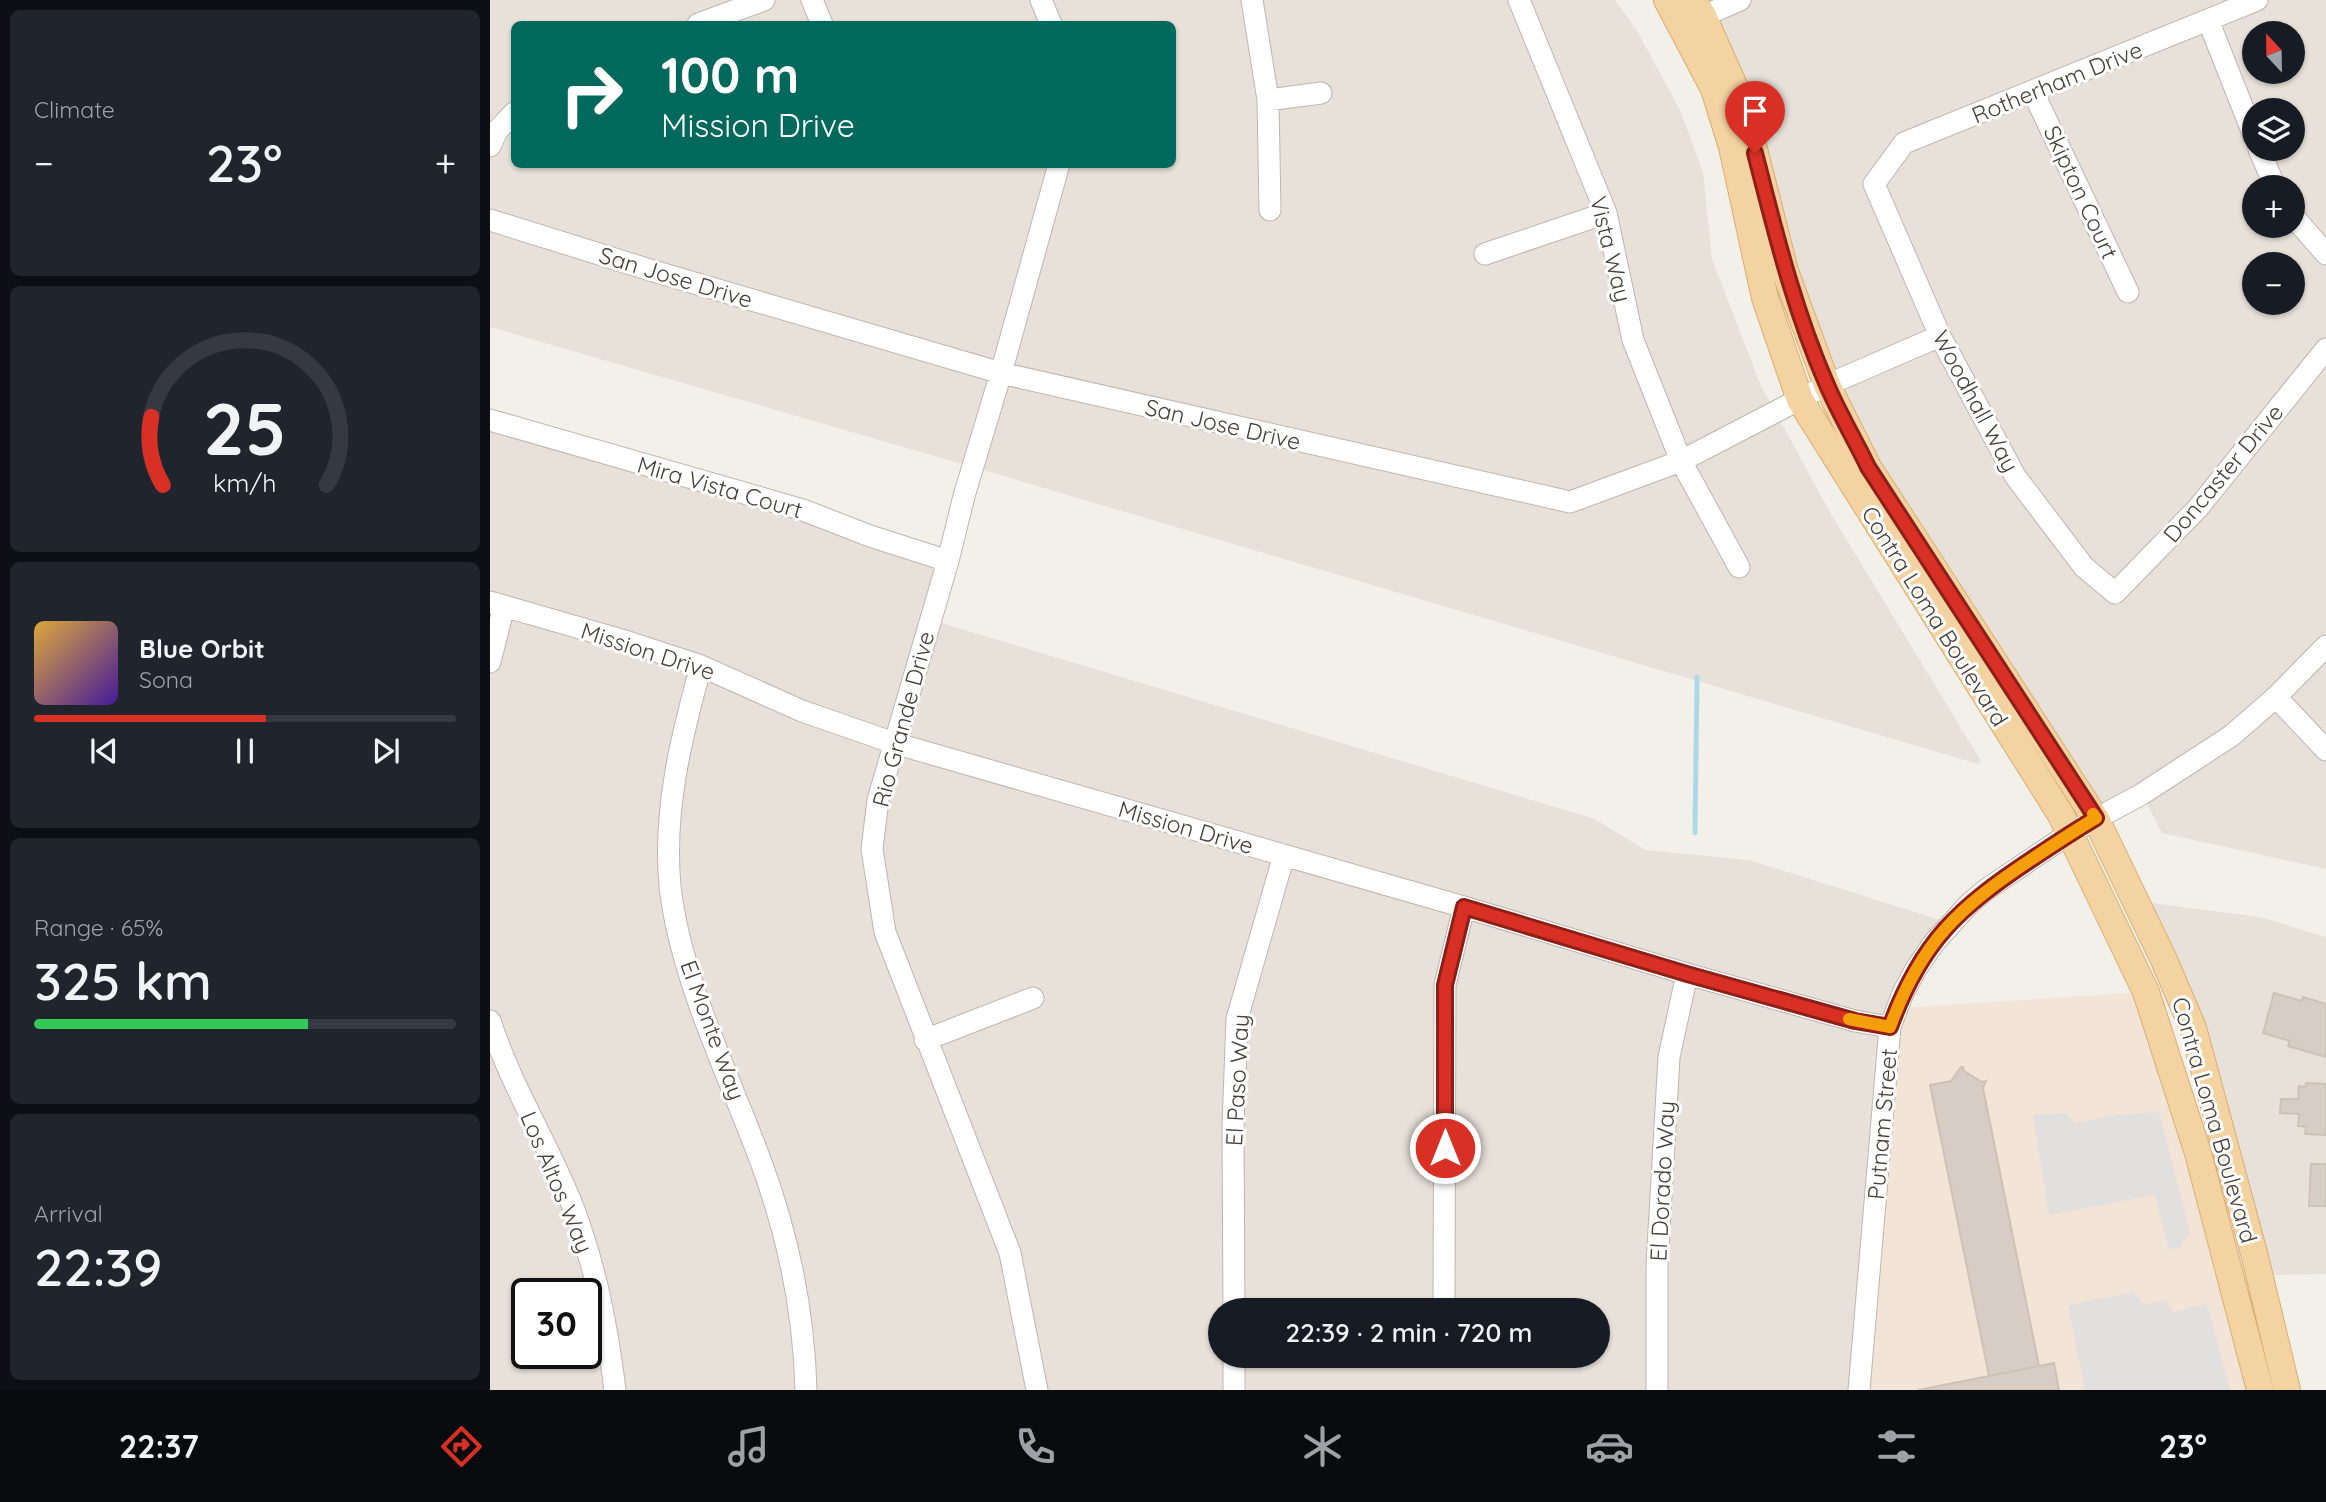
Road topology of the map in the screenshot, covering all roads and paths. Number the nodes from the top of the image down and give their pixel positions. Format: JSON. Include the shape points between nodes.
{"nodes":[{"id":1,"x":764,"y":0,"type":"edge"},
{"id":2,"x":811,"y":0,"type":"edge"},
{"id":3,"x":1041,"y":0,"type":"edge"},
{"id":4,"x":1252,"y":0,"type":"edge"},
{"id":5,"x":1519,"y":0,"type":"edge"},
{"id":6,"x":1667,"y":0,"type":"edge"},
{"id":7,"x":1740,"y":0,"type":"edge"},
{"id":8,"x":2257,"y":0,"type":"edge"},
{"id":9,"x":1692,"y":14,"type":"edge"},
{"id":10,"x":2208,"y":20,"type":"junction"},
{"id":11,"x":706,"y":21,"type":"edge"},
{"id":12,"x":821,"y":21,"type":"edge"},
{"id":13,"x":1050,"y":21,"type":"edge"},
{"id":14,"x":2034,"y":92,"type":"junction"},
{"id":15,"x":1321,"y":93,"type":"dead end"},
{"id":16,"x":1268,"y":100,"type":"junction"},
{"id":17,"x":2242,"y":106,"type":"edge"},
{"id":18,"x":511,"y":116,"type":"edge"},
{"id":19,"x":490,"y":146,"type":"edge"},
{"id":20,"x":1058,"y":168,"type":"edge"},
{"id":21,"x":1874,"y":184,"type":"joint"},
{"id":22,"x":1270,"y":210,"type":"dead end"},
{"id":23,"x":1606,"y":213,"type":"junction"},
{"id":24,"x":490,"y":220,"type":"edge"},
{"id":25,"x":2305,"y":230,"type":"edge"},
{"id":26,"x":1485,"y":254,"type":"dead end"},
{"id":27,"x":2326,"y":254,"type":"edge"},
{"id":28,"x":2128,"y":292,"type":"dead end"},
{"id":29,"x":1940,"y":336,"type":"junction"},
{"id":30,"x":2326,"y":349,"type":"edge"},
{"id":31,"x":1001,"y":373,"type":"junction"},
{"id":32,"x":1827,"y":385,"type":"junction"},
{"id":33,"x":1800,"y":400,"type":"junction"},
{"id":34,"x":490,"y":420,"type":"edge"},
{"id":35,"x":1681,"y":461,"type":"junction"},
{"id":36,"x":948,"y":561,"type":"junction"},
{"id":37,"x":1739,"y":567,"type":"dead end"},
{"id":38,"x":2115,"y":593,"type":"joint"},
{"id":39,"x":497,"y":604,"type":"edge"},
{"id":40,"x":2326,"y":646,"type":"edge"},
{"id":41,"x":490,"y":662,"type":"edge"},
{"id":42,"x":701,"y":666,"type":"junction"},
{"id":43,"x":2276,"y":696,"type":"junction"},
{"id":44,"x":894,"y":743,"type":"junction"},
{"id":45,"x":2326,"y":750,"type":"edge"},
{"id":46,"x":2096,"y":818,"type":"junction"},
{"id":47,"x":2070,"y":833,"type":"junction"},
{"id":48,"x":1284,"y":855,"type":"junction"},
{"id":49,"x":1464,"y":907,"type":"junction"},
{"id":50,"x":1687,"y":974,"type":"junction"},
{"id":51,"x":1033,"y":998,"type":"dead end"},
{"id":52,"x":490,"y":1021,"type":"edge"},
{"id":53,"x":1890,"y":1027,"type":"junction"},
{"id":54,"x":925,"y":1040,"type":"junction"},
{"id":55,"x":1234,"y":1298,"type":"edge"},
{"id":56,"x":1444,"y":1298,"type":"edge"},
{"id":57,"x":1234,"y":1368,"type":"edge"},
{"id":58,"x":615,"y":1390,"type":"edge"},
{"id":59,"x":806,"y":1390,"type":"edge"},
{"id":60,"x":1037,"y":1390,"type":"edge"},
{"id":61,"x":1234,"y":1390,"type":"edge"},
{"id":62,"x":1657,"y":1390,"type":"edge"},
{"id":63,"x":1859,"y":1390,"type":"edge"},
{"id":64,"x":2260,"y":1390,"type":"edge"},
{"id":65,"x":2287,"y":1390,"type":"edge"}],
"edges":[{"from":1,"to":11,"type":"street"},
{"from":2,"to":12,"type":"street"},
{"from":3,"to":13,"type":"street"},
{"from":4,"to":16,"type":"street"},
{"from":5,"to":23,"type":"street","name":"Vista Way"},
{"from":6,"to":9,"type":"main road","name":"Contra Loma Boulevard"},
{"from":7,"to":9,"type":"street"},
{"from":8,"to":10,"type":"street","name":"Rotherham Drive"},
{"from":9,"to":32,"type":"main road","name":"Contra Loma Boulevard","via":[[1743,106],[1785,271]]},
{"from":9,"to":33,"type":"main road","name":"Contra Loma Boulevard","via":[[1732,147],[1765,298]]},
{"from":10,"to":14,"type":"street","name":"Rotherham Drive"},
{"from":10,"to":17,"type":"street"},
{"from":14,"to":21,"type":"street","name":"Rotherham Drive","via":[[1904,143]]},
{"from":14,"to":28,"type":"street","name":"Skipton Court"},
{"from":15,"to":16,"type":"street"},
{"from":16,"to":22,"type":"street"},
{"from":18,"to":19,"type":"street"},
{"from":20,"to":31,"type":"street","name":"Rio Grande Drive"},
{"from":21,"to":29,"type":"street","name":"Woodhall Way"},
{"from":23,"to":26,"type":"street"},
{"from":23,"to":35,"type":"street","name":"Vista Way","via":[[1633,340]]},
{"from":24,"to":31,"type":"street","name":"San Jose Drive"},
{"from":25,"to":27,"type":"street"},
{"from":29,"to":32,"type":"street","name":"San Jose Drive"},
{"from":29,"to":38,"type":"street","name":"Woodhall Way","via":[[2015,476],[2084,567]]},
{"from":30,"to":38,"type":"street","name":"Doncaster Drive","via":[[2198,508]]},
{"from":31,"to":35,"type":"street","name":"San Jose Drive","via":[[1570,502]]},
{"from":31,"to":36,"type":"street","name":"Rio Grande Drive"},
{"from":32,"to":33,"type":"street","name":"San Jose Drive"},
{"from":32,"to":46,"type":"main road","name":"Contra Loma Boulevard","via":[[1868,467]]},
{"from":33,"to":35,"type":"street","name":"San Jose Drive"},
{"from":33,"to":47,"type":"main road","name":"Contra Loma Boulevard"},
{"from":34,"to":36,"type":"street","name":"Mira Vista Court","via":[[803,510]]},
{"from":35,"to":37,"type":"street","name":"Vista Way"},
{"from":36,"to":44,"type":"street","name":"Rio Grande Drive"},
{"from":39,"to":41,"type":"street"},
{"from":39,"to":42,"type":"street","name":"Mission Drive"},
{"from":40,"to":43,"type":"street","name":"Putnam Street"},
{"from":42,"to":44,"type":"street","name":"Mission Drive","via":[[802,711]]},
{"from":42,"to":59,"type":"street","name":"El Monte Way","via":[[675,772],[670,886],[695,991],[786,1239],[805,1343]]},
{"from":43,"to":45,"type":"street"},
{"from":43,"to":46,"type":"street","name":"Putnam Street","via":[[2189,765]]},
{"from":44,"to":48,"type":"street","name":"Mission Drive"},
{"from":44,"to":54,"type":"street","name":"Rio Grande Drive","via":[[878,800],[873,849],[885,932]]},
{"from":46,"to":47,"type":"street","name":"Putnam Street"},
{"from":46,"to":65,"type":"main road","name":"Contra Loma Boulevard","via":[[2193,1028]]},
{"from":47,"to":53,"type":"street","name":"Putnam Street","via":[[1987,889],[1950,923],[1916,970]]},
{"from":47,"to":64,"type":"main road","name":"Contra Loma Boulevard","via":[[2146,992],[2198,1153]]},
{"from":48,"to":49,"type":"street","name":"Mission Drive"},
{"from":48,"to":55,"type":"street","name":"El Paso Way","via":[[1237,1019]]},
{"from":49,"to":50,"type":"street","name":"Mission Drive"},
{"from":49,"to":56,"type":"street","via":[[1445,985]]},
{"from":50,"to":53,"type":"street","name":"Mission Drive"},
{"from":50,"to":62,"type":"street","name":"El Dorado Way","via":[[1670,1057],[1657,1266]]},
{"from":51,"to":54,"type":"street"},
{"from":52,"to":58,"type":"street","name":"Los Altos Way","via":[[500,1054],[572,1206],[596,1275]]},
{"from":53,"to":63,"type":"street","name":"Putnam Street"},
{"from":54,"to":60,"type":"street","name":"Rio Grande Drive","via":[[1010,1253]]},
{"from":57,"to":61,"type":"street"}]}
